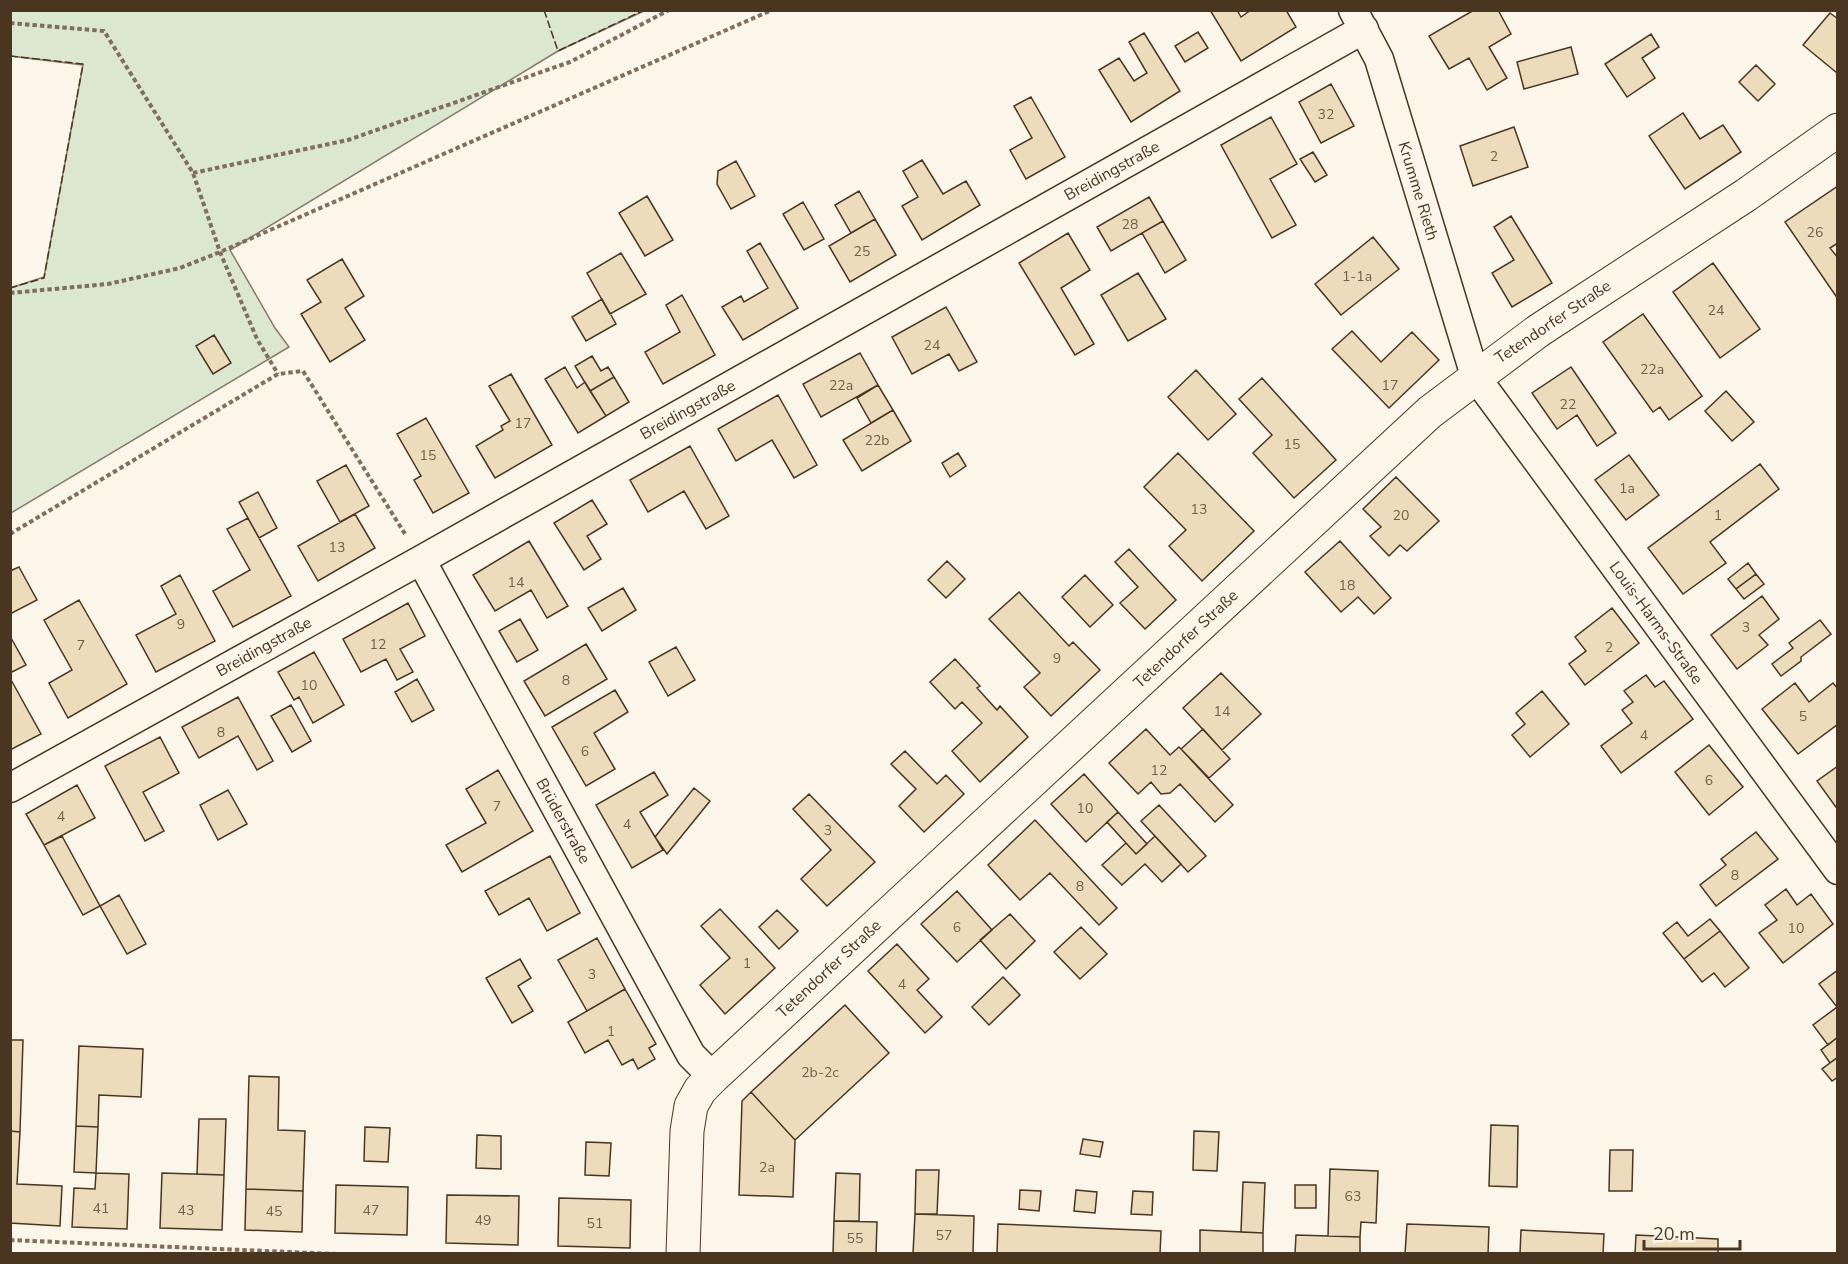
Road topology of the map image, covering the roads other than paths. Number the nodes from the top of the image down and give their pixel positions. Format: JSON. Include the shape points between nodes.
{"nodes":[{"id":1,"x":1359,"y":20,"type":"edge"},
{"id":2,"x":1838,"y":130,"type":"edge"},
{"id":3,"x":1475,"y":376,"type":"junction"},
{"id":4,"x":421,"y":561,"type":"junction"},
{"id":5,"x":10,"y":788,"type":"edge"},
{"id":6,"x":1838,"y":870,"type":"edge"},
{"id":7,"x":713,"y":1077,"type":"junction"},
{"id":8,"x":682,"y":1254,"type":"edge"}],
"edges":[{"from":1,"to":3,"type":"street","name":"Krumme Rieth","via":[[1379,59]]},
{"from":1,"to":4,"type":"street","name":"Breidingstraße"},
{"from":2,"to":3,"type":"street","name":"Tetendorfer Straße"},
{"from":3,"to":6,"type":"street","name":"Louis-Harms-Straße"},
{"from":3,"to":7,"type":"street","name":"Tetendorfer Straße","via":[[1430,412]]},
{"from":4,"to":5,"type":"street","name":"Breidingstraße"},
{"from":4,"to":7,"type":"street","name":"Brüderstraße","via":[[691,1055]]},
{"from":7,"to":8,"type":"street","name":"Tetendorfer Straße","via":[[691,1106]]}]}
